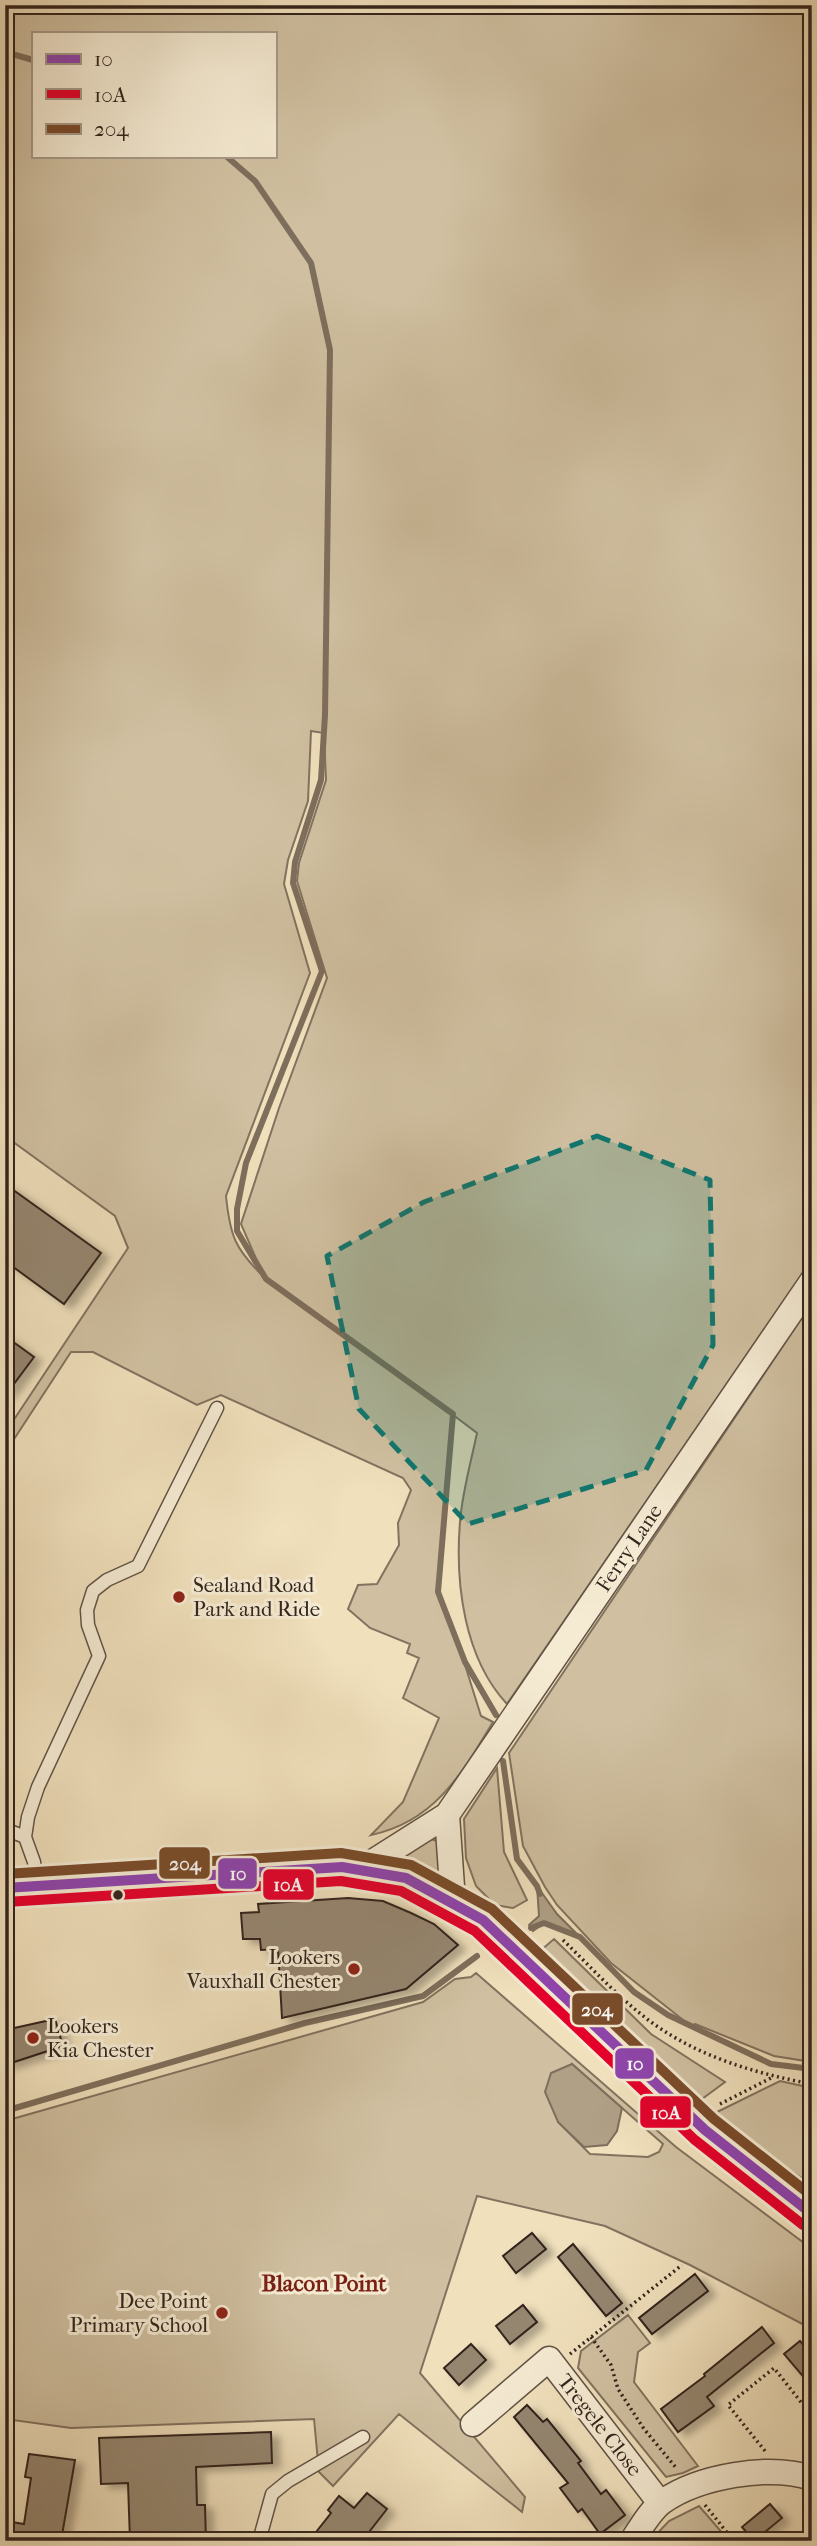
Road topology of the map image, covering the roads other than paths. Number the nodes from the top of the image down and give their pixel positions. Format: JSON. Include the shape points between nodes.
{"nodes":[{"id":1,"x":812,"y":1281,"type":"edge"},
{"id":2,"x":217,"y":1408,"type":"dead end"},
{"id":3,"x":447,"y":1815,"type":"junction"},
{"id":4,"x":5,"y":1829,"type":"edge"},
{"id":5,"x":25,"y":1838,"type":"junction"},
{"id":6,"x":360,"y":1870,"type":"junction"},
{"id":7,"x":21,"y":1887,"type":"edge"},
{"id":8,"x":453,"y":1901,"type":"junction"},
{"id":9,"x":812,"y":2214,"type":"edge"},
{"id":10,"x":473,"y":2424,"type":"dead end"},
{"id":11,"x":363,"y":2437,"type":"dead end"},
{"id":12,"x":812,"y":2479,"type":"edge"},
{"id":13,"x":660,"y":2503,"type":"junction"},
{"id":14,"x":259,"y":2541,"type":"edge"},
{"id":15,"x":632,"y":2541,"type":"edge"}],
"edges":[{"from":1,"to":3,"type":"street","name":"Ferry Lane"},
{"from":2,"to":5,"type":"lane","via":[[138,1566],[93,1591],[88,1625],[99,1656],[38,1787]]},
{"from":3,"to":6,"type":"street","name":"Ferry Lane"},
{"from":3,"to":8,"type":"street"},
{"from":4,"to":5,"type":"lane"},
{"from":5,"to":7,"type":"lane","via":[[34,1862]]},
{"from":6,"to":7,"type":"main road","via":[[342,1867]]},
{"from":6,"to":8,"type":"main road","via":[[406,1878]]},
{"from":8,"to":9,"type":"main road","via":[[483,1920],[692,2118]]},
{"from":10,"to":13,"type":"street","name":"Tregele Close","via":[[549,2359]]},
{"from":11,"to":14,"type":"lane","via":[[272,2494]]},
{"from":12,"to":13,"type":"street","via":[[781,2471],[713,2479]]},
{"from":13,"to":15,"type":"street"}]}
